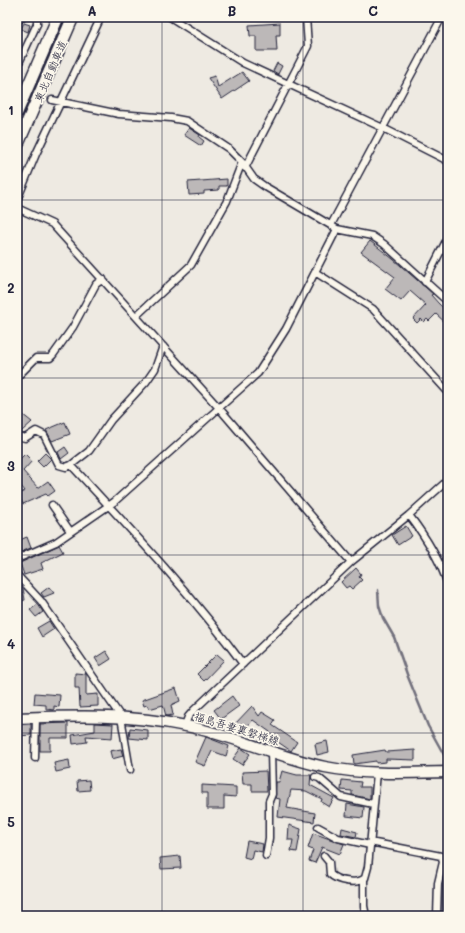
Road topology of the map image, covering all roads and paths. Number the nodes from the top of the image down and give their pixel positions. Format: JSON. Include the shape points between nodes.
{"nodes":[{"id":1,"x":22,"y":17,"type":"edge"},
{"id":2,"x":37,"y":17,"type":"edge"},
{"id":3,"x":58,"y":17,"type":"edge"},
{"id":4,"x":73,"y":17,"type":"edge"},
{"id":5,"x":101,"y":17,"type":"edge"},
{"id":6,"x":170,"y":17,"type":"edge"},
{"id":7,"x":306,"y":17,"type":"edge"},
{"id":8,"x":442,"y":17,"type":"edge"},
{"id":9,"x":17,"y":19,"type":"edge"},
{"id":10,"x":17,"y":67,"type":"edge"},
{"id":11,"x":288,"y":84,"type":"junction"},
{"id":12,"x":52,"y":100,"type":"tunnel mouth"},
{"id":13,"x":59,"y":102,"type":"junction"},
{"id":14,"x":17,"y":112,"type":"edge"},
{"id":15,"x":383,"y":128,"type":"junction"},
{"id":16,"x":17,"y":146,"type":"edge"},
{"id":17,"x":448,"y":161,"type":"edge"},
{"id":18,"x":243,"y":165,"type":"junction"},
{"id":19,"x":17,"y":200,"type":"edge"},
{"id":20,"x":17,"y":208,"type":"edge"},
{"id":21,"x":331,"y":225,"type":"junction"},
{"id":22,"x":337,"y":229,"type":"junction"},
{"id":23,"x":448,"y":237,"type":"edge"},
{"id":24,"x":315,"y":272,"type":"junction"},
{"id":25,"x":103,"y":279,"type":"junction"},
{"id":26,"x":425,"y":282,"type":"junction"},
{"id":27,"x":448,"y":302,"type":"edge"},
{"id":28,"x":136,"y":316,"type":"junction"},
{"id":29,"x":163,"y":346,"type":"junction"},
{"id":30,"x":20,"y":374,"type":"dead end"},
{"id":31,"x":448,"y":392,"type":"edge"},
{"id":32,"x":219,"y":408,"type":"junction"},
{"id":33,"x":17,"y":436,"type":"edge"},
{"id":34,"x":70,"y":465,"type":"junction"},
{"id":35,"x":448,"y":480,"type":"edge"},
{"id":36,"x":52,"y":505,"type":"dead end"},
{"id":37,"x":108,"y":506,"type":"junction"},
{"id":38,"x":409,"y":515,"type":"junction"},
{"id":39,"x":70,"y":531,"type":"junction"},
{"id":40,"x":17,"y":559,"type":"edge"},
{"id":41,"x":351,"y":562,"type":"junction"},
{"id":42,"x":17,"y":575,"type":"edge"},
{"id":43,"x":447,"y":582,"type":"edge"},
{"id":44,"x":243,"y":664,"type":"junction"},
{"id":45,"x":36,"y":717,"type":"junction"},
{"id":46,"x":121,"y":717,"type":"junction"},
{"id":47,"x":17,"y":718,"type":"edge"},
{"id":48,"x":185,"y":726,"type":"junction"},
{"id":49,"x":271,"y":751,"type":"junction"},
{"id":50,"x":35,"y":758,"type":"dead end"},
{"id":51,"x":130,"y":770,"type":"dead end"},
{"id":52,"x":448,"y":772,"type":"edge"},
{"id":53,"x":377,"y":773,"type":"junction"},
{"id":54,"x":315,"y":777,"type":"dead end"},
{"id":55,"x":373,"y":804,"type":"junction"},
{"id":56,"x":318,"y":827,"type":"dead end"},
{"id":57,"x":370,"y":843,"type":"junction"},
{"id":58,"x":266,"y":856,"type":"dead end"},
{"id":59,"x":324,"y":856,"type":"dead end"},
{"id":60,"x":364,"y":879,"type":"junction"},
{"id":61,"x":366,"y":916,"type":"edge"},
{"id":62,"x":437,"y":916,"type":"edge"}],
"edges":[{"from":1,"to":9,"type":"street"},
{"from":2,"to":10,"type":"street","via":[[37,24]]},
{"from":3,"to":14,"type":"highway","name":"東北自動車道"},
{"from":4,"to":16,"type":"highway","name":"東北自動車道"},
{"from":5,"to":13,"type":"street"},
{"from":6,"to":11,"type":"street","via":[[243,63]]},
{"from":7,"to":11,"type":"street","via":[[308,46]]},
{"from":8,"to":15,"type":"street"},
{"from":11,"to":15,"type":"street"},
{"from":11,"to":18,"type":"street"},
{"from":12,"to":13,"type":"street"},
{"from":13,"to":18,"type":"street","via":[[119,114],[181,119],[229,149]]},
{"from":13,"to":19,"type":"street"},
{"from":15,"to":17,"type":"street"},
{"from":15,"to":21,"type":"street"},
{"from":18,"to":21,"type":"street","via":[[254,179]]},
{"from":18,"to":28,"type":"street","via":[[227,201],[191,265]]},
{"from":20,"to":25,"type":"street","via":[[52,224]]},
{"from":21,"to":22,"type":"street"},
{"from":22,"to":24,"type":"street"},
{"from":22,"to":26,"type":"street","via":[[372,236]]},
{"from":23,"to":26,"type":"street"},
{"from":24,"to":31,"type":"street","via":[[372,309]]},
{"from":24,"to":32,"type":"street","via":[[265,364]]},
{"from":25,"to":28,"type":"street"},
{"from":25,"to":30,"type":"street","via":[[96,284],[73,327],[50,358],[36,358]]},
{"from":26,"to":27,"type":"street"},
{"from":28,"to":29,"type":"street"},
{"from":29,"to":32,"type":"street"},
{"from":29,"to":34,"type":"street","via":[[156,369],[146,382],[112,420],[89,451]]},
{"from":32,"to":37,"type":"street"},
{"from":32,"to":41,"type":"street"},
{"from":33,"to":34,"type":"street","via":[[25,438],[36,431],[44,434],[58,464],[66,467]]},
{"from":34,"to":37,"type":"street"},
{"from":35,"to":38,"type":"street"},
{"from":36,"to":39,"type":"street"},
{"from":37,"to":39,"type":"street"},
{"from":37,"to":44,"type":"street","via":[[224,638]]},
{"from":38,"to":41,"type":"street"},
{"from":38,"to":43,"type":"street","via":[[422,532]]},
{"from":39,"to":40,"type":"street","via":[[56,542]]},
{"from":41,"to":44,"type":"street"},
{"from":42,"to":46,"type":"street","via":[[40,601]]},
{"from":44,"to":48,"type":"street","via":[[194,710]]},
{"from":45,"to":46,"type":"main road","name":"福島吾妻裏磐梯線"},
{"from":45,"to":47,"type":"main road","name":"福島吾妻裏磐梯線"},
{"from":45,"to":50,"type":"street"},
{"from":46,"to":48,"type":"main road","name":"福島吾妻裏磐梯線"},
{"from":46,"to":51,"type":"street"},
{"from":48,"to":49,"type":"main road","name":"福島吾妻裏磐梯線"},
{"from":49,"to":53,"type":"main road","name":"福島吾妻裏磐梯線","via":[[348,771]]},
{"from":49,"to":58,"type":"street","via":[[272,794],[269,801],[269,838]]},
{"from":52,"to":53,"type":"main road","name":"福島吾妻裏磐梯線"},
{"from":53,"to":55,"type":"street"},
{"from":54,"to":55,"type":"street","via":[[341,797]]},
{"from":55,"to":57,"type":"street"},
{"from":56,"to":57,"type":"street","via":[[338,838]]},
{"from":57,"to":60,"type":"street","via":[[368,870]]},
{"from":57,"to":62,"type":"street","via":[[441,856],[443,862],[438,883]]},
{"from":59,"to":60,"type":"street","via":[[329,862],[330,874],[336,878],[358,881]]},
{"from":60,"to":61,"type":"street"}]}
